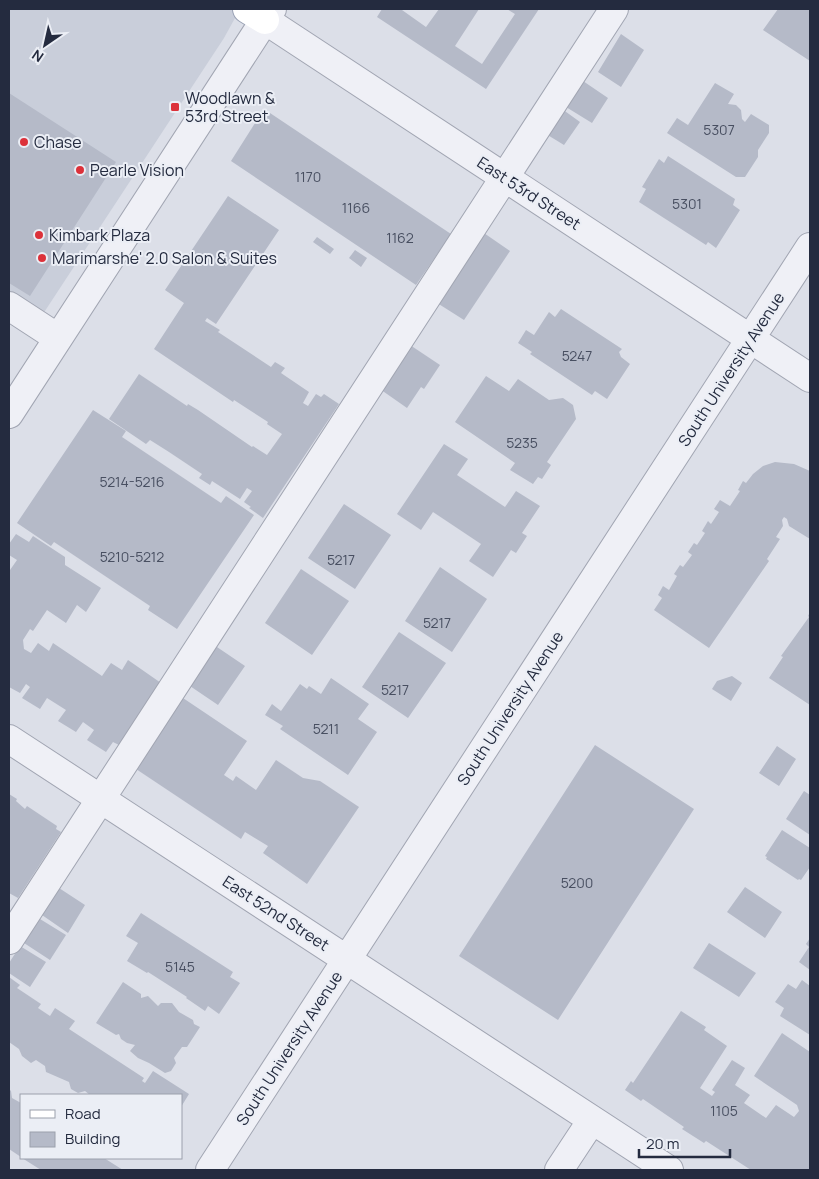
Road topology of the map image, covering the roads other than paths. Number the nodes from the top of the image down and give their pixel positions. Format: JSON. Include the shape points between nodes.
{"nodes":[{"id":1,"x":614,"y":9,"type":"edge"},
{"id":2,"x":261,"y":13,"type":"edge"},
{"id":3,"x":504,"y":177,"type":"junction"},
{"id":4,"x":810,"y":247,"type":"edge"},
{"id":5,"x":9,"y":306,"type":"edge"},
{"id":6,"x":58,"y":338,"type":"junction"},
{"id":7,"x":750,"y":338,"type":"junction"},
{"id":8,"x":810,"y":378,"type":"edge"},
{"id":9,"x":9,"y":414,"type":"edge"},
{"id":10,"x":9,"y":739,"type":"edge"},
{"id":11,"x":100,"y":799,"type":"junction"},
{"id":12,"x":9,"y":940,"type":"edge"},
{"id":13,"x":346,"y":959,"type":"junction"},
{"id":14,"x":592,"y":1120,"type":"junction"},
{"id":15,"x":210,"y":1170,"type":"edge"},
{"id":16,"x":559,"y":1170,"type":"edge"},
{"id":17,"x":669,"y":1170,"type":"edge"}],
"edges":[{"from":1,"to":3,"type":"street"},
{"from":2,"to":3,"type":"street","name":"East 53rd Street"},
{"from":2,"to":6,"type":"street"},
{"from":3,"to":7,"type":"street","name":"East 53rd Street"},
{"from":3,"to":11,"type":"street"},
{"from":4,"to":7,"type":"street","name":"South University Avenue"},
{"from":5,"to":6,"type":"street"},
{"from":6,"to":9,"type":"street"},
{"from":7,"to":8,"type":"street","name":"East 53rd Street"},
{"from":7,"to":13,"type":"street","name":"South University Avenue"},
{"from":10,"to":11,"type":"street","name":"East 52nd Street"},
{"from":11,"to":12,"type":"street"},
{"from":11,"to":13,"type":"street","name":"East 52nd Street"},
{"from":13,"to":14,"type":"street","name":"East 52nd Street"},
{"from":13,"to":15,"type":"street","name":"South University Avenue"},
{"from":14,"to":16,"type":"street"},
{"from":14,"to":17,"type":"street","name":"East 52nd Street"}]}
